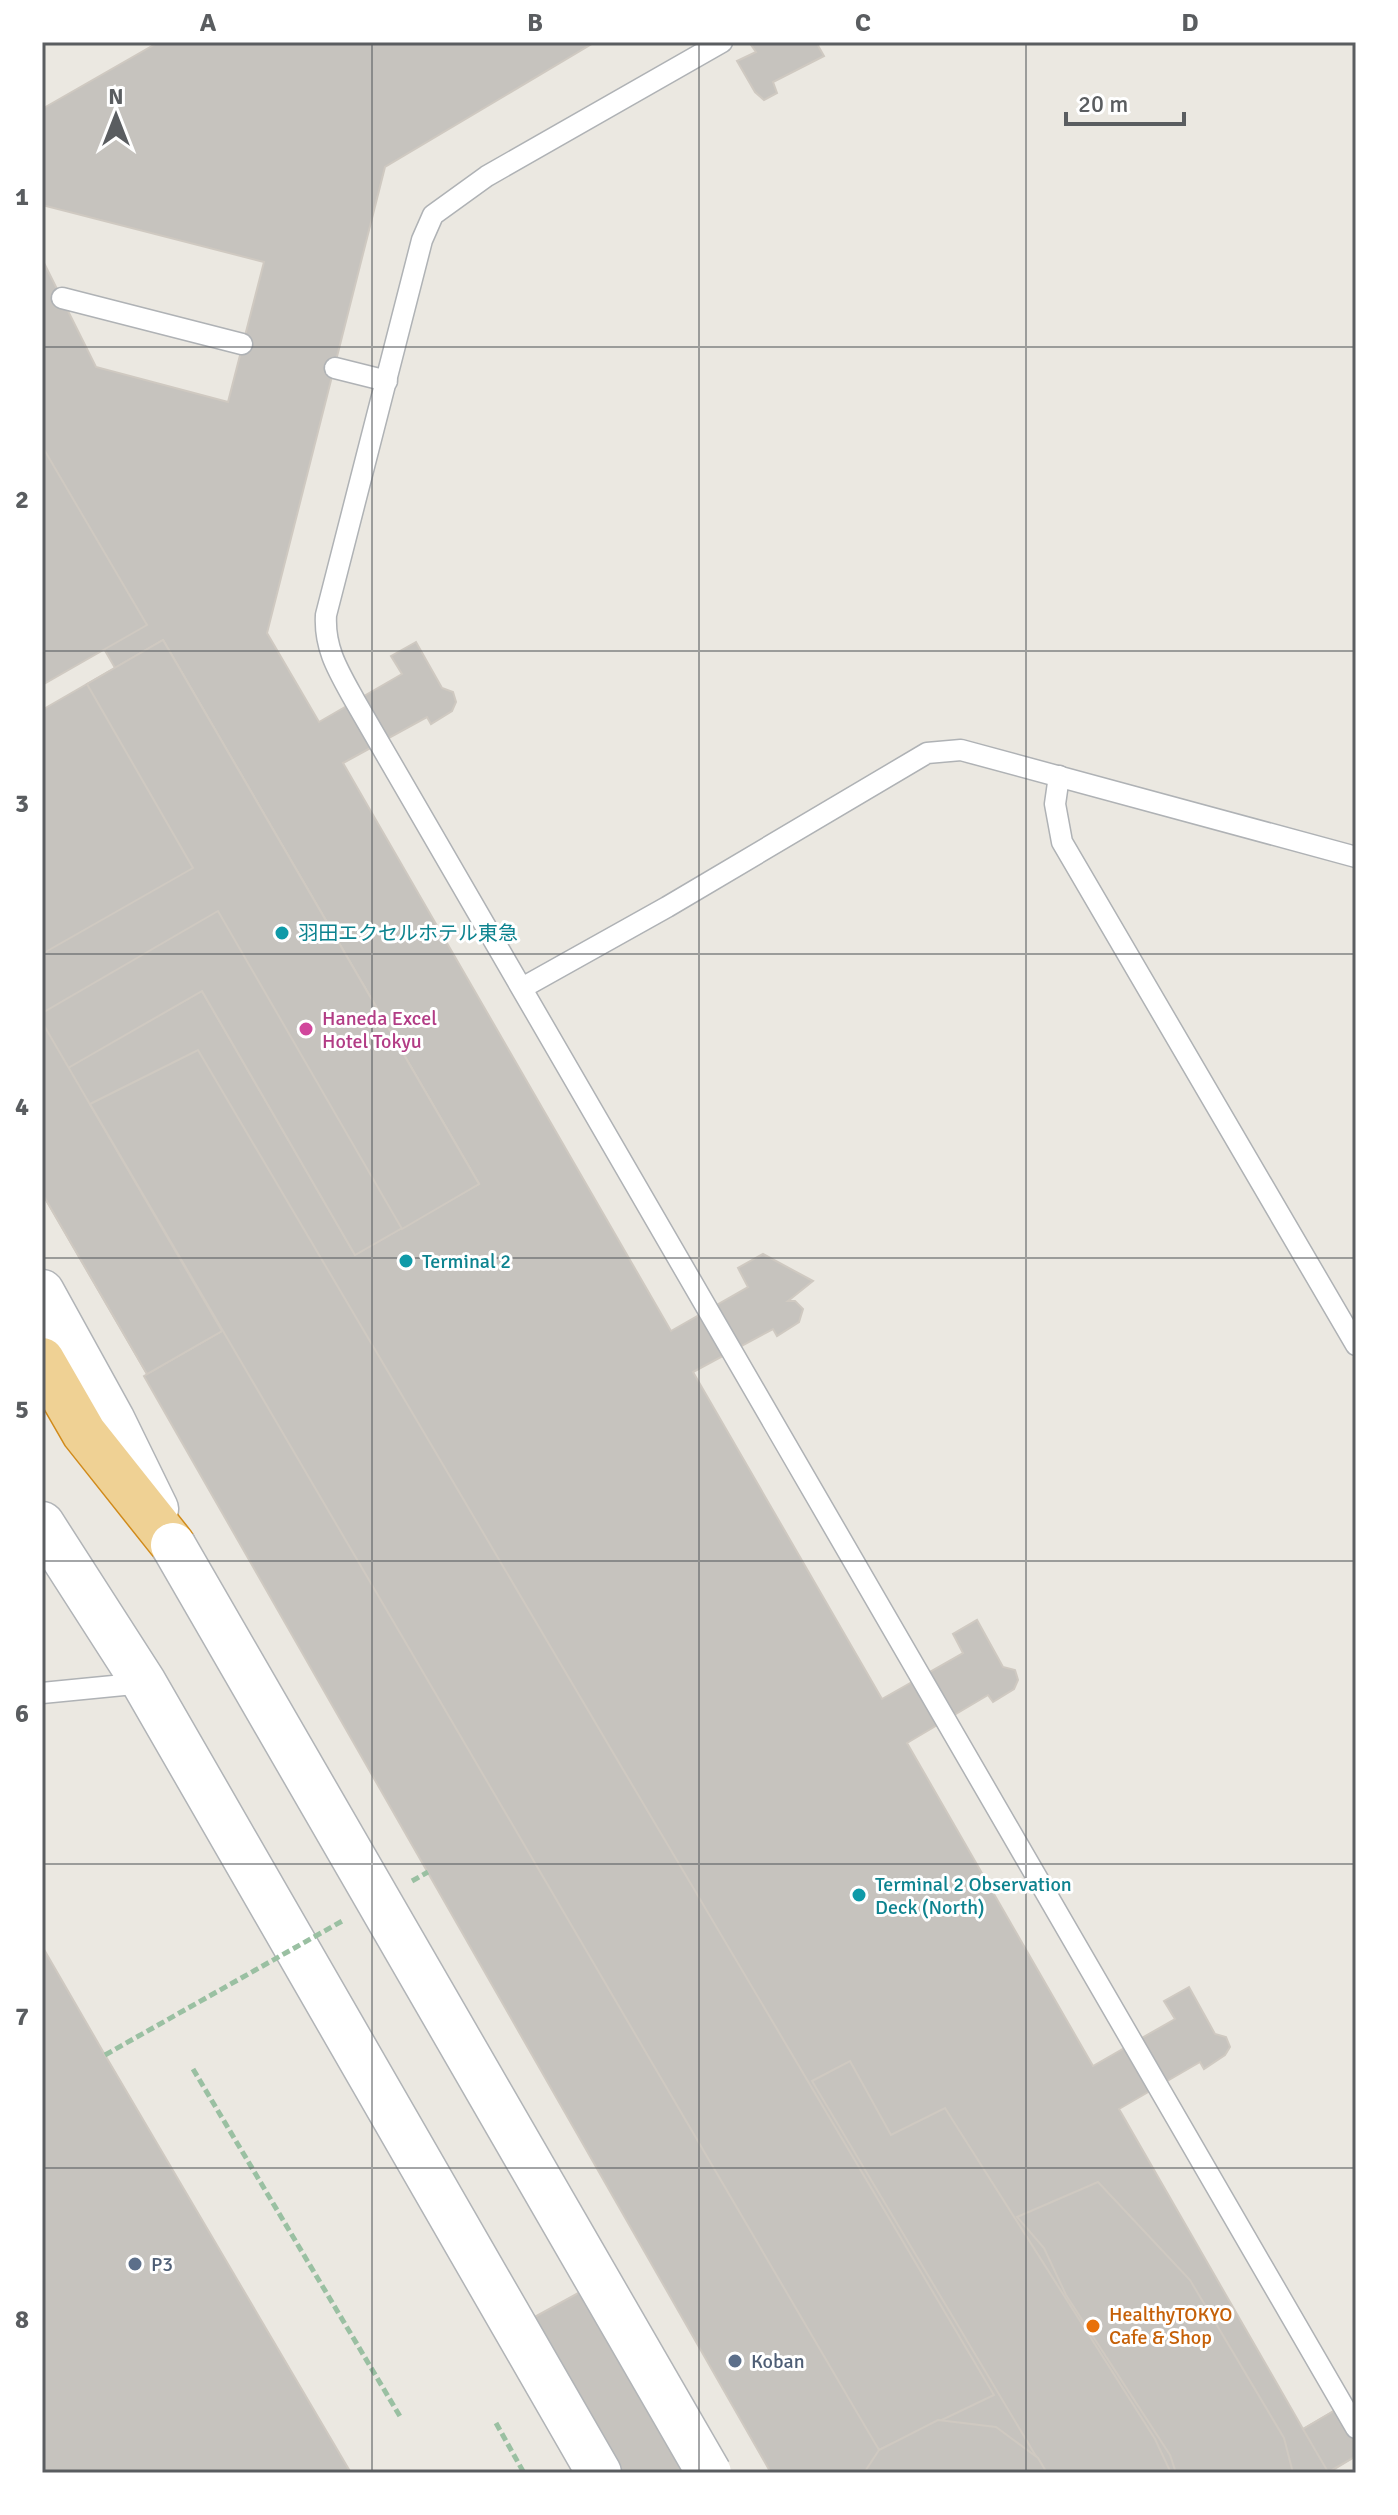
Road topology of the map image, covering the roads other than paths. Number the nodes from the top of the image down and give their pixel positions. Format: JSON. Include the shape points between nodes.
{"nodes":[{"id":1,"x":722,"y":42,"type":"edge"},
{"id":2,"x":62,"y":298,"type":"dead end"},
{"id":3,"x":242,"y":344,"type":"dead end"},
{"id":4,"x":335,"y":368,"type":"dead end"},
{"id":5,"x":387,"y":381,"type":"junction"},
{"id":6,"x":1059,"y":776,"type":"junction"},
{"id":7,"x":1356,"y":857,"type":"edge"},
{"id":8,"x":522,"y":988,"type":"junction"},
{"id":9,"x":42,"y":1292,"type":"edge"},
{"id":10,"x":1356,"y":1345,"type":"edge"},
{"id":11,"x":42,"y":1360,"type":"edge"},
{"id":12,"x":42,"y":1491,"type":"edge"},
{"id":13,"x":42,"y":1524,"type":"edge"},
{"id":14,"x":173,"y":1545,"type":"junction"},
{"id":15,"x":132,"y":1666,"type":"junction"},
{"id":16,"x":42,"y":1693,"type":"edge"},
{"id":17,"x":1356,"y":2428,"type":"edge"},
{"id":18,"x":599,"y":2473,"type":"edge"},
{"id":19,"x":709,"y":2473,"type":"edge"}],
"edges":[{"from":1,"to":5,"type":"lane","via":[[487,176],[433,215]]},
{"from":2,"to":3,"type":"lane"},
{"from":4,"to":5,"type":"lane"},
{"from":5,"to":8,"type":"lane","via":[[324,638]]},
{"from":6,"to":7,"type":"lane"},
{"from":6,"to":8,"type":"lane","via":[[961,750],[927,753]]},
{"from":6,"to":10,"type":"lane","via":[[1055,804],[1062,842]]},
{"from":8,"to":17,"type":"lane"},
{"from":9,"to":14,"type":"street"},
{"from":11,"to":14,"type":"highway","via":[[84,1433]]},
{"from":12,"to":15,"type":"street"},
{"from":13,"to":15,"type":"street"},
{"from":14,"to":19,"type":"street","bridge":true},
{"from":15,"to":16,"type":"lane"},
{"from":15,"to":18,"type":"street"}]}
